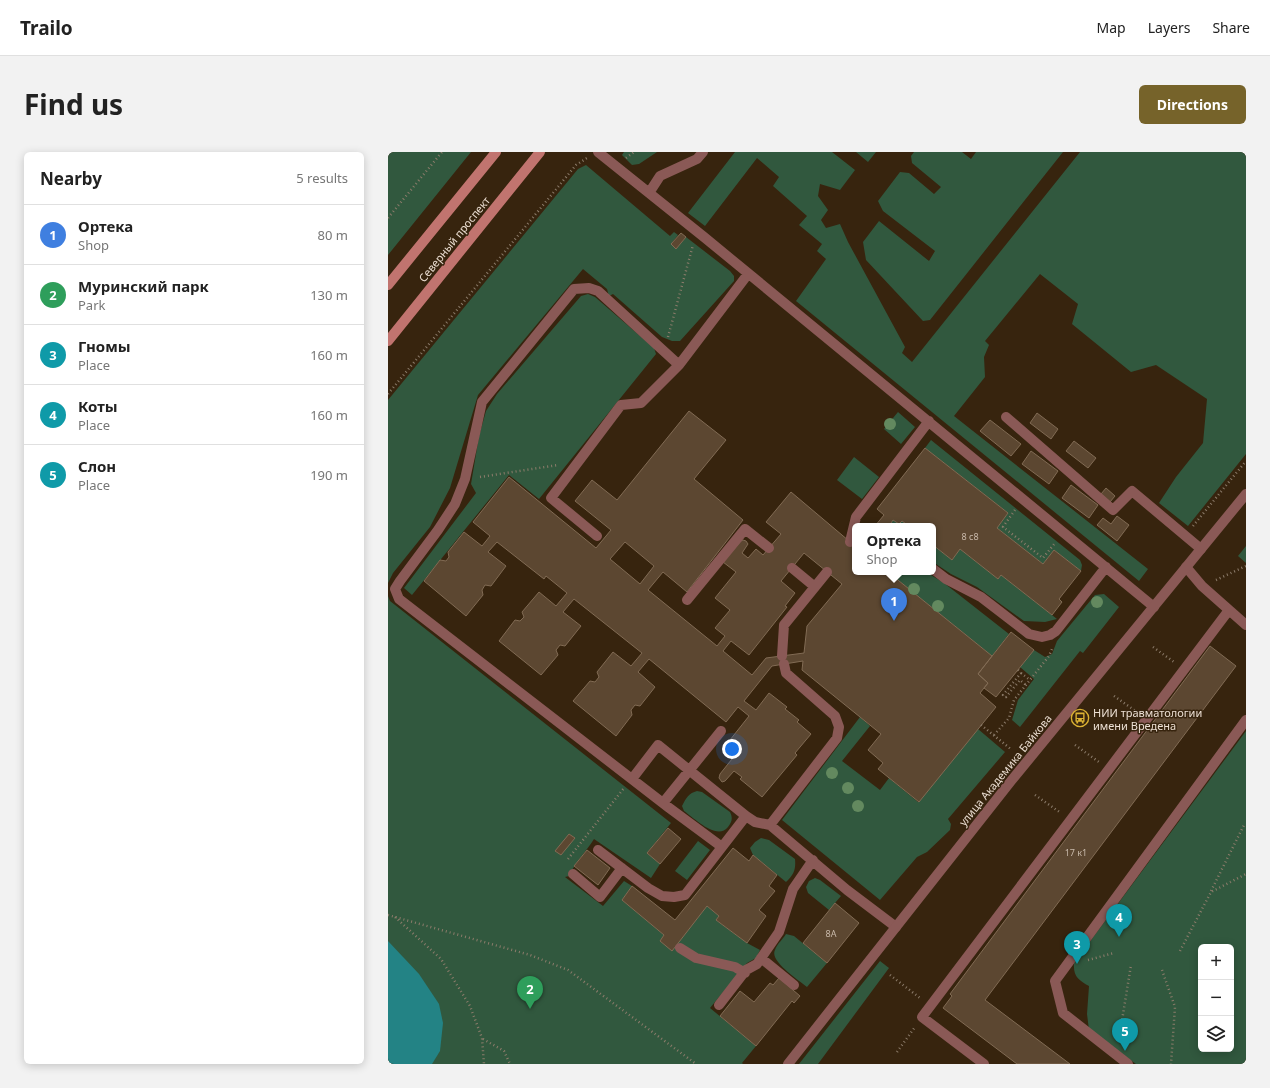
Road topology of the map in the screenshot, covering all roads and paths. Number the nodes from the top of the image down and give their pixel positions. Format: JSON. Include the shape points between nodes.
{"nodes":[{"id":1,"x":435,"y":152,"type":"edge"},
{"id":2,"x":442,"y":152,"type":"edge"},
{"id":3,"x":496,"y":152,"type":"edge"},
{"id":4,"x":540,"y":152,"type":"edge"},
{"id":5,"x":615,"y":152,"type":"edge"},
{"id":6,"x":703,"y":152,"type":"edge"},
{"id":7,"x":439,"y":155,"type":"junction"},
{"id":8,"x":599,"y":155,"type":"edge"},
{"id":9,"x":649,"y":193,"type":"junction"},
{"id":10,"x":388,"y":218,"type":"edge"},
{"id":11,"x":697,"y":231,"type":"junction"},
{"id":12,"x":748,"y":274,"type":"junction"},
{"id":13,"x":388,"y":285,"type":"edge"},
{"id":14,"x":388,"y":341,"type":"edge"},
{"id":15,"x":664,"y":353,"type":"junction"},
{"id":16,"x":679,"y":365,"type":"junction"},
{"id":17,"x":388,"y":394,"type":"edge"},
{"id":18,"x":1006,"y":417,"type":"dead end"},
{"id":19,"x":929,"y":421,"type":"junction"},
{"id":20,"x":1246,"y":461,"type":"edge"},
{"id":21,"x":578,"y":462,"type":"junction"},
{"id":22,"x":465,"y":479,"type":"junction"},
{"id":23,"x":1246,"y":494,"type":"edge"},
{"id":24,"x":1018,"y":507,"type":"dead end"},
{"id":25,"x":855,"y":523,"type":"edge"},
{"id":26,"x":852,"y":534,"type":"edge"},
{"id":27,"x":1184,"y":534,"type":"junction"},
{"id":28,"x":597,"y":536,"type":"dead end"},
{"id":29,"x":1058,"y":539,"type":"dead end"},
{"id":30,"x":850,"y":542,"type":"dead end"},
{"id":31,"x":769,"y":548,"type":"dead end"},
{"id":32,"x":1201,"y":549,"type":"junction"},
{"id":33,"x":1246,"y":566,"type":"edge"},
{"id":34,"x":1106,"y":567,"type":"junction"},
{"id":35,"x":1186,"y":567,"type":"junction"},
{"id":36,"x":792,"y":568,"type":"dead end"},
{"id":37,"x":936,"y":571,"type":"edge"},
{"id":38,"x":827,"y":572,"type":"dead end"},
{"id":39,"x":1202,"y":586,"type":"junction"},
{"id":40,"x":815,"y":587,"type":"junction"},
{"id":41,"x":687,"y":600,"type":"dead end"},
{"id":42,"x":1154,"y":607,"type":"junction"},
{"id":43,"x":1229,"y":610,"type":"junction"},
{"id":44,"x":1246,"y":625,"type":"edge"},
{"id":45,"x":1050,"y":635,"type":"junction"},
{"id":46,"x":1153,"y":647,"type":"dead end"},
{"id":47,"x":1185,"y":669,"type":"junction"},
{"id":48,"x":1018,"y":670,"type":"dead end"},
{"id":49,"x":1021,"y":673,"type":"junction"},
{"id":50,"x":1030,"y":680,"type":"junction"},
{"id":51,"x":1026,"y":685,"type":"junction"},
{"id":52,"x":1114,"y":696,"type":"dead end"},
{"id":53,"x":1147,"y":720,"type":"junction"},
{"id":54,"x":1246,"y":720,"type":"edge"},
{"id":55,"x":981,"y":725,"type":"dead end"},
{"id":56,"x":721,"y":731,"type":"dead end"},
{"id":57,"x":994,"y":735,"type":"junction"},
{"id":58,"x":1075,"y":745,"type":"dead end"},
{"id":59,"x":1012,"y":750,"type":"dead end"},
{"id":60,"x":1109,"y":770,"type":"junction"},
{"id":61,"x":690,"y":771,"type":"junction"},
{"id":62,"x":632,"y":779,"type":"junction"},
{"id":63,"x":1035,"y":795,"type":"dead end"},
{"id":64,"x":663,"y":803,"type":"junction"},
{"id":65,"x":746,"y":816,"type":"junction"},
{"id":66,"x":1071,"y":820,"type":"junction"},
{"id":67,"x":1246,"y":824,"type":"edge"},
{"id":68,"x":770,"y":825,"type":"junction"},
{"id":69,"x":722,"y":847,"type":"junction"},
{"id":70,"x":598,"y":850,"type":"dead end"},
{"id":71,"x":568,"y":859,"type":"dead end"},
{"id":72,"x":813,"y":860,"type":"junction"},
{"id":73,"x":622,"y":868,"type":"junction"},
{"id":74,"x":573,"y":874,"type":"dead end"},
{"id":75,"x":1246,"y":874,"type":"edge"},
{"id":76,"x":1210,"y":892,"type":"junction"},
{"id":77,"x":388,"y":915,"type":"edge"},
{"id":78,"x":395,"y":916,"type":"junction"},
{"id":79,"x":896,"y":927,"type":"junction"},
{"id":80,"x":680,"y":948,"type":"dead end"},
{"id":81,"x":1180,"y":951,"type":"dead end"},
{"id":82,"x":761,"y":958,"type":"junction"},
{"id":83,"x":1131,"y":965,"type":"dead end"},
{"id":84,"x":1162,"y":970,"type":"dead end"},
{"id":85,"x":745,"y":972,"type":"junction"},
{"id":86,"x":890,"y":975,"type":"dead end"},
{"id":87,"x":794,"y":985,"type":"dead end"},
{"id":88,"x":719,"y":1005,"type":"dead end"},
{"id":89,"x":931,"y":1006,"type":"junction"},
{"id":90,"x":922,"y":1017,"type":"junction"},
{"id":91,"x":482,"y":1038,"type":"junction"},
{"id":92,"x":897,"y":1052,"type":"dead end"},
{"id":93,"x":1116,"y":1055,"type":"junction"},
{"id":94,"x":484,"y":1064,"type":"edge"},
{"id":95,"x":510,"y":1064,"type":"edge"},
{"id":96,"x":696,"y":1064,"type":"edge"},
{"id":97,"x":788,"y":1064,"type":"edge"},
{"id":98,"x":984,"y":1064,"type":"edge"},
{"id":99,"x":1128,"y":1064,"type":"edge"},
{"id":100,"x":1171,"y":1064,"type":"edge"}],
"edges":[{"from":1,"to":7,"type":"path"},
{"from":2,"to":7,"type":"path"},
{"from":3,"to":13,"type":"main road","name":"Северный проспект"},
{"from":4,"to":14,"type":"main road","name":"Северный проспект"},
{"from":5,"to":8,"type":"street"},
{"from":6,"to":9,"type":"street","via":[[697,159],[660,176]]},
{"from":7,"to":10,"type":"path"},
{"from":8,"to":9,"type":"street"},
{"from":8,"to":17,"type":"path","via":[[576,165]]},
{"from":9,"to":11,"type":"street"},
{"from":11,"to":12,"type":"street"},
{"from":11,"to":15,"type":"path"},
{"from":12,"to":16,"type":"street"},
{"from":12,"to":19,"type":"street"},
{"from":15,"to":16,"type":"street"},
{"from":15,"to":22,"type":"street","via":[[598,291],[590,288],[574,289],[482,402]]},
{"from":16,"to":21,"type":"street","via":[[641,403],[621,405]]},
{"from":18,"to":27,"type":"street","via":[[1113,510],[1132,491]]},
{"from":19,"to":25,"type":"street","via":[[856,517]]},
{"from":19,"to":34,"type":"street"},
{"from":20,"to":27,"type":"path","via":[[1191,529]]},
{"from":21,"to":22,"type":"path"},
{"from":21,"to":28,"type":"street","via":[[551,498]]},
{"from":22,"to":62,"type":"street","via":[[455,504],[395,589],[399,599]]},
{"from":23,"to":32,"type":"street","name":"улица Академика Байкова"},
{"from":24,"to":29,"type":"path","via":[[1003,527],[1043,558]]},
{"from":26,"to":30,"type":"street"},
{"from":27,"to":32,"type":"street"},
{"from":31,"to":41,"type":"street","via":[[745,529]]},
{"from":32,"to":35,"type":"street","name":"улица Академика Байкова"},
{"from":33,"to":39,"type":"path"},
{"from":34,"to":42,"type":"street"},
{"from":34,"to":45,"type":"street","via":[[1056,631]]},
{"from":35,"to":39,"type":"street"},
{"from":35,"to":42,"type":"street","name":"улица Академика Байкова"},
{"from":36,"to":40,"type":"street"},
{"from":37,"to":45,"type":"street","via":[[981,597],[1029,634],[1042,637]]},
{"from":38,"to":40,"type":"street"},
{"from":39,"to":43,"type":"street"},
{"from":40,"to":68,"type":"street","via":[[784,625],[783,660],[786,674],[835,716],[837,738]]},
{"from":42,"to":79,"type":"street","name":"улица Академика Байкова","via":[[1011,781]]},
{"from":43,"to":44,"type":"street"},
{"from":43,"to":47,"type":"street"},
{"from":45,"to":50,"type":"path","via":[[1052,648],[1049,656]]},
{"from":46,"to":47,"type":"path"},
{"from":47,"to":53,"type":"street"},
{"from":48,"to":49,"type":"path"},
{"from":49,"to":50,"type":"path"},
{"from":49,"to":51,"type":"path","via":[[1003,695],[1006,697],[1020,680]]},
{"from":50,"to":51,"type":"path"},
{"from":51,"to":57,"type":"path","via":[[1014,700],[1009,718]]},
{"from":52,"to":53,"type":"path"},
{"from":53,"to":60,"type":"street"},
{"from":54,"to":93,"type":"street","via":[[1055,981],[1063,1013]]},
{"from":55,"to":57,"type":"path"},
{"from":56,"to":61,"type":"street"},
{"from":57,"to":59,"type":"path"},
{"from":58,"to":60,"type":"path"},
{"from":60,"to":66,"type":"street"},
{"from":61,"to":62,"type":"street","via":[[658,745]]},
{"from":61,"to":64,"type":"street"},
{"from":61,"to":65,"type":"street"},
{"from":62,"to":64,"type":"street"},
{"from":62,"to":71,"type":"path"},
{"from":63,"to":66,"type":"path"},
{"from":64,"to":69,"type":"street"},
{"from":65,"to":68,"type":"street","via":[[755,822]]},
{"from":65,"to":69,"type":"street"},
{"from":66,"to":89,"type":"street"},
{"from":67,"to":76,"type":"path"},
{"from":68,"to":72,"type":"street"},
{"from":69,"to":73,"type":"street","via":[[685,895],[662,896]]},
{"from":70,"to":73,"type":"street"},
{"from":72,"to":79,"type":"street"},
{"from":72,"to":82,"type":"street","via":[[792,889],[779,932]]},
{"from":73,"to":74,"type":"street","via":[[600,897]]},
{"from":75,"to":76,"type":"path"},
{"from":76,"to":81,"type":"path"},
{"from":77,"to":78,"type":"path"},
{"from":78,"to":91,"type":"path","via":[[441,959],[470,1006]]},
{"from":78,"to":96,"type":"path","via":[[530,956],[568,970]]},
{"from":79,"to":97,"type":"street","name":"улица Академика Байкова"},
{"from":80,"to":85,"type":"street","via":[[696,958],[735,967]]},
{"from":82,"to":85,"type":"street"},
{"from":82,"to":87,"type":"street"},
{"from":83,"to":93,"type":"path"},
{"from":84,"to":100,"type":"path","via":[[1175,1007]]},
{"from":85,"to":88,"type":"street"},
{"from":86,"to":89,"type":"path"},
{"from":89,"to":90,"type":"street"},
{"from":90,"to":92,"type":"path"},
{"from":90,"to":98,"type":"street"},
{"from":91,"to":94,"type":"path"},
{"from":91,"to":95,"type":"path","via":[[504,1051]]},
{"from":93,"to":99,"type":"street"}]}
